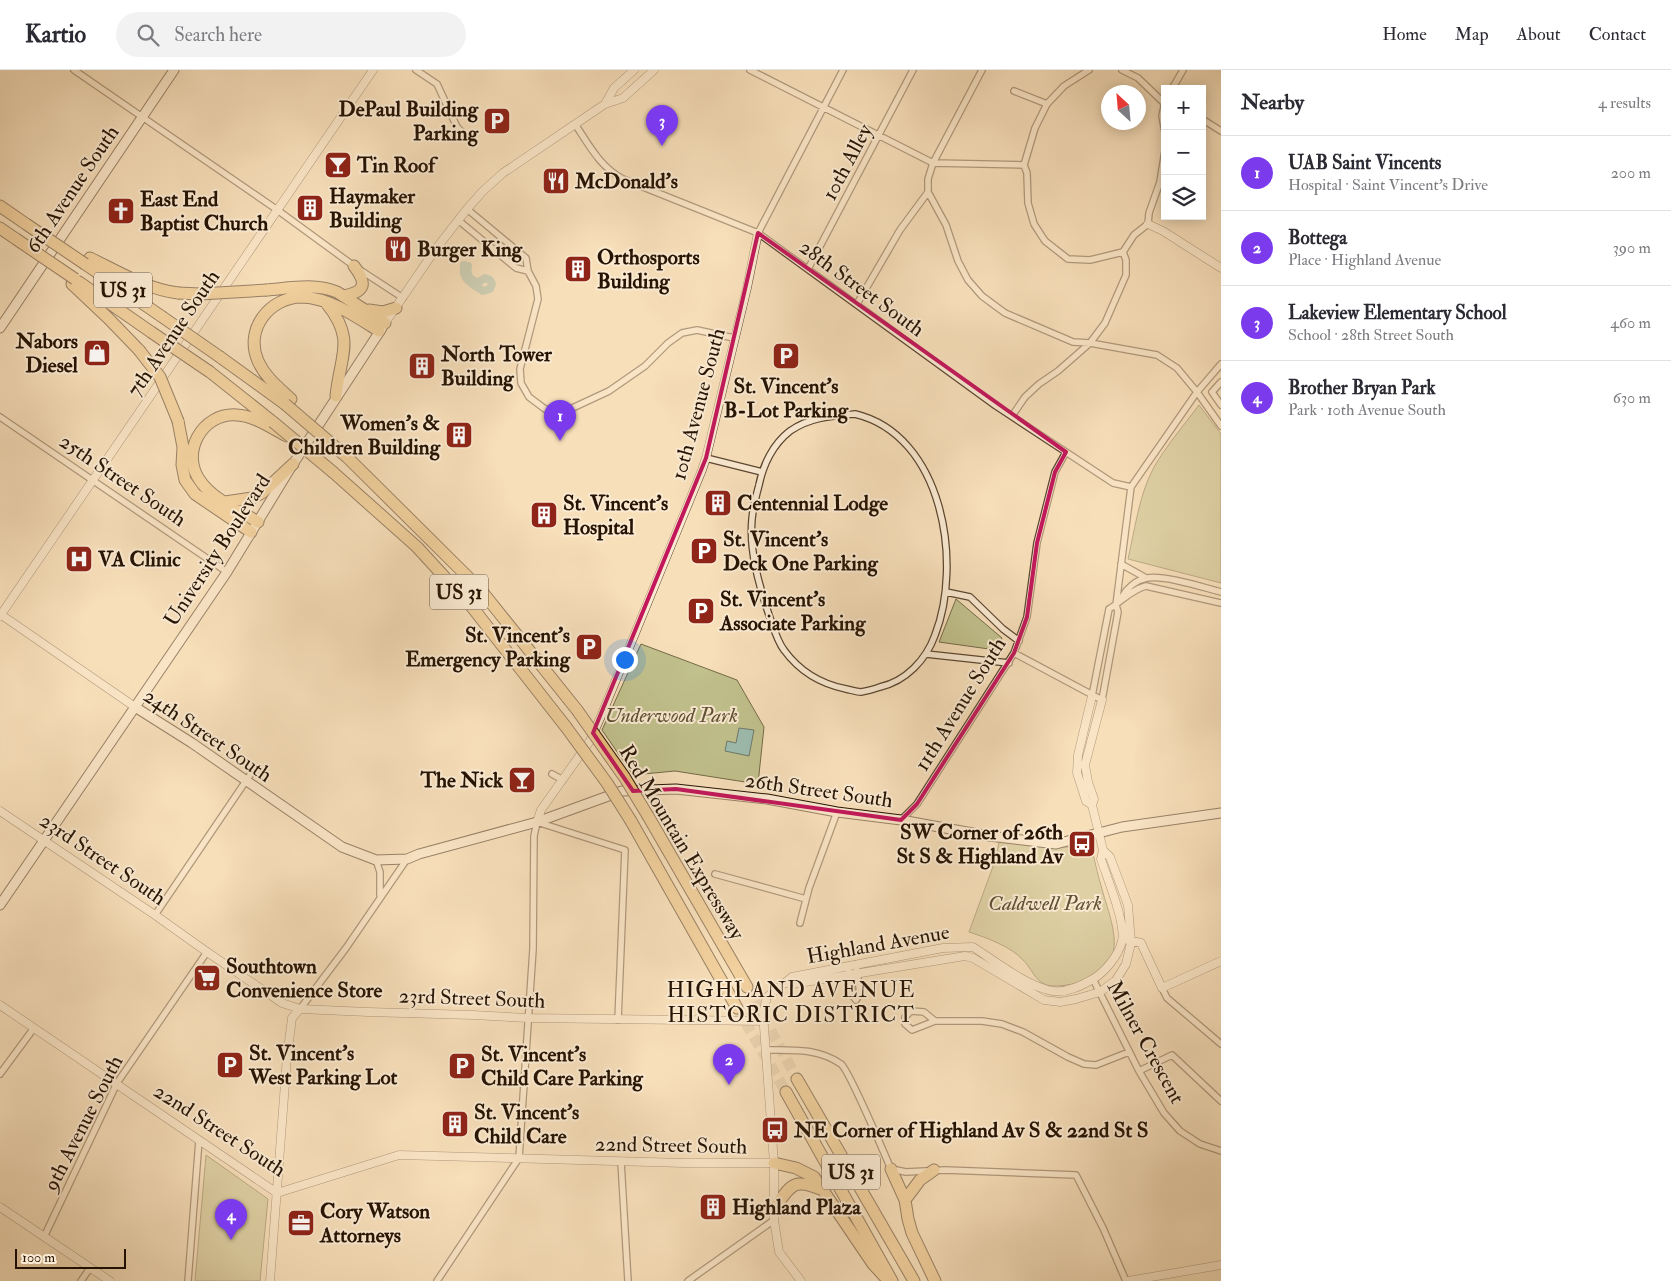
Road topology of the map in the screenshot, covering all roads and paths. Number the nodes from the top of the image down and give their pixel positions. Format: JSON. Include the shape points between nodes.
{"nodes":[{"id":1,"x":74,"y":70,"type":"edge"},
{"id":2,"x":174,"y":70,"type":"edge"},
{"id":3,"x":362,"y":70,"type":"edge"},
{"id":4,"x":416,"y":70,"type":"edge"},
{"id":5,"x":634,"y":70,"type":"edge"},
{"id":6,"x":654,"y":70,"type":"edge"},
{"id":7,"x":750,"y":70,"type":"edge"},
{"id":8,"x":843,"y":70,"type":"edge"},
{"id":9,"x":913,"y":70,"type":"edge"},
{"id":10,"x":982,"y":70,"type":"edge"},
{"id":11,"x":1089,"y":70,"type":"edge"},
{"id":12,"x":1122,"y":70,"type":"edge"},
{"id":13,"x":1182,"y":70,"type":"edge"},
{"id":14,"x":371,"y":72,"type":"edge"},
{"id":15,"x":1174,"y":85,"type":"edge"},
{"id":16,"x":1014,"y":91,"type":"dead end"},
{"id":17,"x":1161,"y":99,"type":"edge"},
{"id":18,"x":605,"y":104,"type":"junction"},
{"id":19,"x":1047,"y":104,"type":"junction"},
{"id":20,"x":823,"y":108,"type":"junction"},
{"id":21,"x":143,"y":116,"type":"junction"},
{"id":22,"x":1206,"y":122,"type":"edge"},
{"id":23,"x":575,"y":124,"type":"junction"},
{"id":24,"x":1221,"y":131,"type":"edge"},
{"id":25,"x":463,"y":134,"type":"dead end"},
{"id":26,"x":879,"y":136,"type":"junction"},
{"id":27,"x":933,"y":163,"type":"junction"},
{"id":28,"x":1024,"y":165,"type":"junction"},
{"id":29,"x":1161,"y":175,"type":"edge"},
{"id":30,"x":928,"y":192,"type":"junction"},
{"id":31,"x":0,"y":206,"type":"edge"},
{"id":32,"x":276,"y":209,"type":"junction"},
{"id":33,"x":467,"y":209,"type":"junction"},
{"id":34,"x":458,"y":220,"type":"junction"},
{"id":35,"x":1148,"y":224,"type":"junction"},
{"id":36,"x":0,"y":228,"type":"edge"},
{"id":37,"x":758,"y":233,"type":"junction"},
{"id":38,"x":0,"y":234,"type":"edge"},
{"id":39,"x":15,"y":241,"type":"junction"},
{"id":40,"x":1123,"y":252,"type":"junction"},
{"id":41,"x":88,"y":261,"type":"junction"},
{"id":42,"x":354,"y":266,"type":"junction"},
{"id":43,"x":1221,"y":268,"type":"edge"},
{"id":44,"x":808,"y":269,"type":"junction"},
{"id":45,"x":528,"y":270,"type":"junction"},
{"id":46,"x":74,"y":282,"type":"junction"},
{"id":47,"x":343,"y":296,"type":"junction"},
{"id":48,"x":400,"y":303,"type":"junction"},
{"id":49,"x":327,"y":304,"type":"junction"},
{"id":50,"x":857,"y":304,"type":"junction"},
{"id":51,"x":365,"y":310,"type":"junction"},
{"id":52,"x":382,"y":327,"type":"junction"},
{"id":53,"x":0,"y":328,"type":"edge"},
{"id":54,"x":734,"y":338,"type":"junction"},
{"id":55,"x":1090,"y":343,"type":"junction"},
{"id":56,"x":1221,"y":364,"type":"edge"},
{"id":57,"x":1221,"y":382,"type":"edge"},
{"id":58,"x":1197,"y":392,"type":"junction"},
{"id":59,"x":1212,"y":392,"type":"junction"},
{"id":60,"x":336,"y":396,"type":"junction"},
{"id":61,"x":288,"y":402,"type":"junction"},
{"id":62,"x":1221,"y":405,"type":"edge"},
{"id":63,"x":1012,"y":416,"type":"junction"},
{"id":64,"x":0,"y":417,"type":"edge"},
{"id":65,"x":272,"y":425,"type":"junction"},
{"id":66,"x":1221,"y":426,"type":"edge"},
{"id":67,"x":1066,"y":452,"type":"junction"},
{"id":68,"x":706,"y":458,"type":"junction"},
{"id":69,"x":293,"y":464,"type":"junction"},
{"id":70,"x":762,"y":472,"type":"junction"},
{"id":71,"x":93,"y":481,"type":"junction"},
{"id":72,"x":1131,"y":487,"type":"junction"},
{"id":73,"x":225,"y":502,"type":"junction"},
{"id":74,"x":258,"y":522,"type":"junction"},
{"id":75,"x":251,"y":532,"type":"junction"},
{"id":76,"x":1121,"y":564,"type":"junction"},
{"id":77,"x":228,"y":572,"type":"junction"},
{"id":78,"x":1146,"y":578,"type":"junction"},
{"id":79,"x":946,"y":592,"type":"junction"},
{"id":80,"x":1221,"y":592,"type":"edge"},
{"id":81,"x":1221,"y":603,"type":"edge"},
{"id":82,"x":1116,"y":605,"type":"junction"},
{"id":83,"x":0,"y":615,"type":"edge"},
{"id":84,"x":1019,"y":641,"type":"junction"},
{"id":85,"x":1014,"y":653,"type":"junction"},
{"id":86,"x":926,"y":654,"type":"junction"},
{"id":87,"x":1009,"y":663,"type":"junction"},
{"id":88,"x":1092,"y":696,"type":"junction"},
{"id":89,"x":1102,"y":700,"type":"junction"},
{"id":90,"x":135,"y":707,"type":"junction"},
{"id":91,"x":252,"y":772,"type":"dead end"},
{"id":92,"x":552,"y":774,"type":"dead end"},
{"id":93,"x":563,"y":780,"type":"junction"},
{"id":94,"x":246,"y":781,"type":"junction"},
{"id":95,"x":1092,"y":805,"type":"junction"},
{"id":96,"x":0,"y":811,"type":"edge"},
{"id":97,"x":837,"y":812,"type":"junction"},
{"id":98,"x":1221,"y":813,"type":"edge"},
{"id":99,"x":901,"y":820,"type":"junction"},
{"id":100,"x":537,"y":822,"type":"junction"},
{"id":101,"x":1099,"y":833,"type":"junction"},
{"id":102,"x":44,"y":842,"type":"junction"},
{"id":103,"x":1103,"y":850,"type":"junction"},
{"id":104,"x":407,"y":859,"type":"junction"},
{"id":105,"x":376,"y":860,"type":"junction"},
{"id":106,"x":715,"y":874,"type":"dead end"},
{"id":107,"x":380,"y":897,"type":"junction"},
{"id":108,"x":806,"y":899,"type":"junction"},
{"id":109,"x":0,"y":905,"type":"edge"},
{"id":110,"x":155,"y":915,"type":"junction"},
{"id":111,"x":800,"y":923,"type":"dead end"},
{"id":112,"x":1122,"y":939,"type":"junction"},
{"id":113,"x":1130,"y":940,"type":"junction"},
{"id":114,"x":207,"y":952,"type":"junction"},
{"id":115,"x":1221,"y":961,"type":"edge"},
{"id":116,"x":853,"y":969,"type":"junction"},
{"id":117,"x":1093,"y":979,"type":"junction"},
{"id":118,"x":747,"y":988,"type":"tunnel mouth"},
{"id":119,"x":1162,"y":988,"type":"junction"},
{"id":120,"x":1100,"y":992,"type":"junction"},
{"id":121,"x":0,"y":1005,"type":"edge"},
{"id":122,"x":300,"y":1008,"type":"junction"},
{"id":123,"x":737,"y":1008,"type":"tunnel mouth"},
{"id":124,"x":528,"y":1018,"type":"junction"},
{"id":125,"x":618,"y":1020,"type":"junction"},
{"id":126,"x":764,"y":1021,"type":"junction"},
{"id":127,"x":935,"y":1021,"type":"junction"},
{"id":128,"x":34,"y":1028,"type":"junction"},
{"id":129,"x":1221,"y":1044,"type":"edge"},
{"id":130,"x":766,"y":1050,"type":"junction"},
{"id":131,"x":1129,"y":1052,"type":"junction"},
{"id":132,"x":1138,"y":1072,"type":"junction"},
{"id":133,"x":0,"y":1074,"type":"edge"},
{"id":134,"x":797,"y":1079,"type":"tunnel mouth"},
{"id":135,"x":117,"y":1083,"type":"junction"},
{"id":136,"x":786,"y":1092,"type":"tunnel mouth"},
{"id":137,"x":1221,"y":1101,"type":"edge"},
{"id":138,"x":199,"y":1140,"type":"junction"},
{"id":139,"x":1221,"y":1151,"type":"edge"},
{"id":140,"x":519,"y":1158,"type":"junction"},
{"id":141,"x":621,"y":1162,"type":"junction"},
{"id":142,"x":774,"y":1163,"type":"junction"},
{"id":143,"x":891,"y":1169,"type":"junction"},
{"id":144,"x":934,"y":1170,"type":"junction"},
{"id":145,"x":823,"y":1190,"type":"junction"},
{"id":146,"x":277,"y":1193,"type":"junction"},
{"id":147,"x":905,"y":1200,"type":"junction"},
{"id":148,"x":0,"y":1207,"type":"edge"},
{"id":149,"x":774,"y":1215,"type":"junction"},
{"id":150,"x":44,"y":1237,"type":"junction"},
{"id":151,"x":1221,"y":1266,"type":"edge"},
{"id":152,"x":90,"y":1268,"type":"junction"},
{"id":153,"x":882,"y":1270,"type":"junction"},
{"id":154,"x":81,"y":1281,"type":"edge"},
{"id":155,"x":110,"y":1281,"type":"edge"},
{"id":156,"x":188,"y":1281,"type":"edge"},
{"id":157,"x":270,"y":1281,"type":"edge"},
{"id":158,"x":437,"y":1281,"type":"edge"},
{"id":159,"x":628,"y":1281,"type":"edge"},
{"id":160,"x":688,"y":1281,"type":"edge"},
{"id":161,"x":801,"y":1281,"type":"edge"},
{"id":162,"x":888,"y":1281,"type":"edge"},
{"id":163,"x":892,"y":1281,"type":"edge"},
{"id":164,"x":914,"y":1281,"type":"edge"},
{"id":165,"x":936,"y":1281,"type":"edge"},
{"id":166,"x":1127,"y":1281,"type":"edge"}],
"edges":[{"from":1,"to":21,"type":"street"},
{"from":2,"to":21,"type":"main road","name":"6th Avenue South"},
{"from":3,"to":14,"type":"street"},
{"from":4,"to":25,"type":"street","via":[[437,84]]},
{"from":5,"to":18,"type":"street","via":[[614,88]]},
{"from":6,"to":18,"type":"street","via":[[623,98]]},
{"from":7,"to":20,"type":"street"},
{"from":8,"to":20,"type":"street","name":"10th Avenue South"},
{"from":9,"to":26,"type":"street","name":"10th Alley"},
{"from":10,"to":27,"type":"street"},
{"from":11,"to":19,"type":"street","via":[[1064,86]]},
{"from":12,"to":17,"type":"street","via":[[1138,78]]},
{"from":13,"to":15,"type":"street"},
{"from":14,"to":32,"type":"street","name":"7th Avenue South"},
{"from":16,"to":19,"type":"street"},
{"from":18,"to":23,"type":"street","name":"University Boulevard"},
{"from":19,"to":28,"type":"street","via":[[1035,128]]},
{"from":20,"to":26,"type":"street"},
{"from":20,"to":37,"type":"street","name":"10th Avenue South"},
{"from":21,"to":32,"type":"street"},
{"from":21,"to":53,"type":"main road","name":"6th Avenue South"},
{"from":22,"to":24,"type":"street"},
{"from":23,"to":33,"type":"street","name":"University Boulevard","via":[[504,173]]},
{"from":23,"to":37,"type":"street","name":"28th Street South","via":[[604,166],[615,174]]},
{"from":26,"to":27,"type":"street"},
{"from":26,"to":44,"type":"street","name":"10th Alley"},
{"from":27,"to":28,"type":"street"},
{"from":27,"to":30,"type":"street"},
{"from":28,"to":40,"type":"street","via":[[1028,203],[1034,224],[1045,241],[1068,259],[1090,260]]},
{"from":29,"to":35,"type":"street"},
{"from":30,"to":50,"type":"street","via":[[900,230]]},
{"from":30,"to":55,"type":"street","via":[[946,225],[958,261],[982,296],[1005,313],[1023,321],[1073,342]]},
{"from":31,"to":41,"type":"highway","number":"US 31","bridge":true},
{"from":32,"to":42,"type":"street"},
{"from":32,"to":71,"type":"street","name":"7th Avenue South"},
{"from":33,"to":34,"type":"street","name":"University Boulevard"},
{"from":33,"to":45,"type":"street","via":[[526,258]]},
{"from":34,"to":45,"type":"street","via":[[516,268]]},
{"from":34,"to":48,"type":"street","name":"University Boulevard"},
{"from":35,"to":40,"type":"street","via":[[1134,235]]},
{"from":35,"to":43,"type":"street","via":[[1163,230]]},
{"from":36,"to":39,"type":"highway"},
{"from":37,"to":44,"type":"street","name":"28th Street South"},
{"from":37,"to":54,"type":"street","name":"10th Avenue South"},
{"from":38,"to":39,"type":"highway"},
{"from":39,"to":46,"type":"highway"},
{"from":40,"to":55,"type":"street","via":[[1126,275],[1105,323]]},
{"from":41,"to":47,"type":"highway","bridge":true,"via":[[137,282],[178,293],[317,287]]},
{"from":41,"to":61,"type":"highway","number":"US 31","bridge":true,"via":[[161,316]]},
{"from":42,"to":47,"type":"highway","via":[[363,277],[363,285],[358,292]]},
{"from":42,"to":48,"type":"street"},
{"from":44,"to":50,"type":"street","name":"28th Street South"},
{"from":45,"to":54,"type":"street","via":[[538,299],[520,369],[521,383],[529,397],[545,409],[566,411],[609,391],[645,366],[682,333],[696,330]]},
{"from":46,"to":65,"type":"highway","name":"Red Mountain Expressway","number":"US 31","bridge":true,"via":[[210,372]]},
{"from":46,"to":75,"type":"highway","bridge":true,"via":[[139,350],[160,377],[178,421],[185,480],[195,494]]},
{"from":47,"to":51,"type":"highway"},
{"from":48,"to":51,"type":"highway","via":[[383,312]]},
{"from":48,"to":52,"type":"street","name":"University Boulevard"},
{"from":49,"to":52,"type":"highway"},
{"from":49,"to":60,"type":"highway","via":[[339,321],[344,336]]},
{"from":49,"to":61,"type":"highway","via":[[307,298],[286,300],[266,312],[257,326],[254,342],[259,362]]},
{"from":50,"to":63,"type":"street","name":"28th Street South"},
{"from":51,"to":52,"type":"highway"},
{"from":52,"to":60,"type":"main road","name":"University Boulevard"},
{"from":54,"to":68,"type":"street","name":"10th Avenue South"},
{"from":55,"to":58,"type":"street","via":[[1156,355],[1177,368]]},
{"from":55,"to":63,"type":"street","via":[[1025,397]]},
{"from":56,"to":58,"type":"street"},
{"from":57,"to":59,"type":"street"},
{"from":58,"to":59,"type":"street"},
{"from":58,"to":66,"type":"street"},
{"from":58,"to":72,"type":"street"},
{"from":59,"to":62,"type":"street"},
{"from":60,"to":69,"type":"main road","name":"University Boulevard"},
{"from":61,"to":118,"type":"highway","name":"Red Mountain Expressway","number":"US 31","bridge":true,"via":[[368,471],[370,480],[480,589],[577,710],[625,778]]},
{"from":63,"to":67,"type":"street","name":"28th Street South"},
{"from":64,"to":71,"type":"street","name":"25th Street South"},
{"from":65,"to":73,"type":"highway","via":[[249,417],[226,415],[209,423],[198,436],[193,446],[192,466],[208,490]]},
{"from":65,"to":123,"type":"highway","name":"Red Mountain Expressway","number":"US 31","bridge":true,"via":[[294,439],[417,546],[472,607],[607,783]]},
{"from":67,"to":72,"type":"street","name":"28th Street South","via":[[1113,482]]},
{"from":67,"to":84,"type":"street","name":"11th Avenue South","via":[[1052,481],[1037,543],[1028,617]]},
{"from":68,"to":70,"type":"street"},
{"from":68,"to":93,"type":"street","name":"10th Avenue South","via":[[608,702],[590,740]]},
{"from":69,"to":73,"type":"highway","via":[[262,493]]},
{"from":69,"to":74,"type":"main road","name":"University Boulevard"},
{"from":70,"to":79,"type":"street","via":[[784,436],[813,419],[855,414],[886,427],[917,459],[938,503],[948,560]]},
{"from":70,"to":86,"type":"street","via":[[752,518],[752,535],[759,585],[782,649],[814,678],[860,692],[899,681]]},
{"from":71,"to":77,"type":"street","name":"25th Street South"},
{"from":71,"to":83,"type":"street","name":"7th Avenue South"},
{"from":72,"to":76,"type":"street"},
{"from":73,"to":74,"type":"highway"},
{"from":74,"to":75,"type":"main road","name":"University Boulevard"},
{"from":75,"to":77,"type":"main road","name":"University Boulevard"},
{"from":76,"to":78,"type":"street"},
{"from":76,"to":82,"type":"street"},
{"from":77,"to":90,"type":"main road","name":"University Boulevard"},
{"from":78,"to":80,"type":"street","via":[[1161,578]]},
{"from":78,"to":82,"type":"street","name":"Highland Avenue","via":[[1126,589]]},
{"from":79,"to":84,"type":"street","via":[[970,597]]},
{"from":79,"to":86,"type":"street","via":[[940,621]]},
{"from":81,"to":82,"type":"street","name":"Highland Avenue","via":[[1146,586],[1135,590]]},
{"from":82,"to":88,"type":"street","name":"Highland Avenue","via":[[1109,609]]},
{"from":82,"to":89,"type":"street","name":"Highland Avenue","via":[[1118,612]]},
{"from":83,"to":90,"type":"street","name":"24th Street South"},
{"from":84,"to":85,"type":"street","name":"11th Avenue South"},
{"from":85,"to":87,"type":"street","name":"11th Avenue South"},
{"from":85,"to":88,"type":"street"},
{"from":86,"to":87,"type":"street"},
{"from":87,"to":99,"type":"street","name":"11th Avenue South","via":[[917,804]]},
{"from":88,"to":89,"type":"street"},
{"from":88,"to":95,"type":"street","name":"Highland Avenue","via":[[1077,773],[1086,801]]},
{"from":89,"to":95,"type":"street","name":"Highland Avenue","via":[[1085,765],[1094,800]]},
{"from":90,"to":94,"type":"main road","name":"24th Street South"},
{"from":90,"to":102,"type":"main road","name":"University Boulevard"},
{"from":91,"to":94,"type":"street"},
{"from":92,"to":93,"type":"street"},
{"from":93,"to":100,"type":"street","name":"10th Avenue South","via":[[541,810]]},
{"from":94,"to":105,"type":"main road","name":"24th Street South","via":[[342,848]]},
{"from":94,"to":110,"type":"street"},
{"from":95,"to":101,"type":"street","name":"Highland Avenue"},
{"from":96,"to":102,"type":"street","name":"23rd Street South"},
{"from":97,"to":99,"type":"main road","name":"26th Street South"},
{"from":97,"to":100,"type":"main road","name":"26th Street South","via":[[767,799],[676,789],[622,791]]},
{"from":97,"to":108,"type":"street"},
{"from":98,"to":101,"type":"main road","name":"26th Street South"},
{"from":99,"to":101,"type":"main road","name":"26th Street South","via":[[1056,844]]},
{"from":100,"to":104,"type":"main road"},
{"from":100,"to":124,"type":"street"},
{"from":100,"to":125,"type":"street","via":[[625,850]]},
{"from":101,"to":103,"type":"street","name":"Highland Avenue"},
{"from":102,"to":109,"type":"main road","name":"University Boulevard"},
{"from":102,"to":110,"type":"street","name":"23rd Street South"},
{"from":103,"to":112,"type":"street","name":"Highland Avenue","via":[[1101,859],[1122,926]]},
{"from":103,"to":113,"type":"street","name":"Highland Avenue","via":[[1110,857],[1128,905]]},
{"from":104,"to":105,"type":"main road","name":"24th Street South"},
{"from":104,"to":107,"type":"street"},
{"from":105,"to":107,"type":"street","via":[[380,872]]},
{"from":106,"to":108,"type":"street"},
{"from":107,"to":122,"type":"street"},
{"from":108,"to":111,"type":"street"},
{"from":110,"to":114,"type":"street","name":"23rd Street South"},
{"from":112,"to":113,"type":"street"},
{"from":112,"to":117,"type":"street","name":"Highland Avenue","via":[[1110,965]]},
{"from":113,"to":119,"type":"street","via":[[1141,943]]},
{"from":113,"to":120,"type":"street","name":"Highland Avenue","via":[[1126,964],[1116,980]]},
{"from":114,"to":122,"type":"street","name":"23rd Street South","via":[[282,1003]]},
{"from":114,"to":135,"type":"street","name":"9th Avenue South"},
{"from":115,"to":119,"type":"street"},
{"from":116,"to":117,"type":"street","name":"Highland Avenue","via":[[943,948],[973,947],[1034,985],[1054,991],[1079,988]]},
{"from":116,"to":120,"type":"street","name":"Highland Avenue","via":[[966,956],[1044,1000],[1060,1002]]},
{"from":116,"to":126,"type":"street","name":"Highland Avenue","via":[[794,984],[784,983],[767,997],[763,1008]]},
{"from":117,"to":120,"type":"street","name":"Milner Crescent"},
{"from":119,"to":129,"type":"street","via":[[1167,998]]},
{"from":120,"to":131,"type":"street","name":"Milner Crescent"},
{"from":121,"to":128,"type":"street","name":"22nd Street South"},
{"from":122,"to":124,"type":"street","name":"23rd Street South"},
{"from":122,"to":146,"type":"street","via":[[292,1018]]},
{"from":124,"to":125,"type":"street","name":"23rd Street South"},
{"from":124,"to":140,"type":"street"},
{"from":125,"to":126,"type":"street","name":"23rd Street South"},
{"from":126,"to":130,"type":"street","name":"Highland Avenue"},
{"from":127,"to":127,"type":"street","via":[[924,1012],[911,1011],[905,1017],[905,1024],[912,1030]]},
{"from":127,"to":131,"type":"street","via":[[1002,1024],[1084,1064],[1096,1065]]},
{"from":128,"to":133,"type":"street"},
{"from":128,"to":135,"type":"street","name":"22nd Street South"},
{"from":130,"to":142,"type":"street","name":"Highland Avenue"},
{"from":130,"to":143,"type":"street","via":[[809,1051],[842,1065]]},
{"from":131,"to":132,"type":"street","name":"Milner Crescent"},
{"from":132,"to":137,"type":"street","via":[[1172,1055]]},
{"from":132,"to":139,"type":"street","name":"Milner Crescent","via":[[1164,1113],[1180,1131],[1200,1144]]},
{"from":134,"to":164,"type":"highway","number":"US 31"},
{"from":135,"to":138,"type":"street","name":"22nd Street South"},
{"from":135,"to":150,"type":"street","name":"9th Avenue South"},
{"from":136,"to":153,"type":"highway","number":"US 31"},
{"from":138,"to":146,"type":"street","name":"22nd Street South"},
{"from":138,"to":156,"type":"street"},
{"from":140,"to":141,"type":"street","name":"22nd Street South"},
{"from":140,"to":146,"type":"street","name":"22nd Street South","via":[[399,1155]]},
{"from":140,"to":158,"type":"street"},
{"from":141,"to":142,"type":"street","name":"22nd Street South"},
{"from":141,"to":159,"type":"street"},
{"from":142,"to":145,"type":"highway","via":[[796,1168],[814,1178]]},
{"from":142,"to":149,"type":"street","name":"Highland Avenue"},
{"from":143,"to":144,"type":"street","via":[[906,1172]]},
{"from":143,"to":147,"type":"highway"},
{"from":144,"to":147,"type":"highway","via":[[920,1180]]},
{"from":144,"to":166,"type":"street","via":[[1076,1175]]},
{"from":145,"to":149,"type":"highway","via":[[806,1183],[793,1185]]},
{"from":145,"to":153,"type":"highway"},
{"from":146,"to":157,"type":"street"},
{"from":147,"to":165,"type":"highway","via":[[910,1226]]},
{"from":148,"to":150,"type":"street"},
{"from":149,"to":160,"type":"street"},
{"from":149,"to":161,"type":"street","name":"Highland Avenue","via":[[779,1252]]},
{"from":150,"to":152,"type":"street"},
{"from":151,"to":166,"type":"street"},
{"from":152,"to":154,"type":"street"},
{"from":152,"to":155,"type":"street"},
{"from":153,"to":162,"type":"highway"},
{"from":153,"to":163,"type":"highway","number":"US 31"}]}
